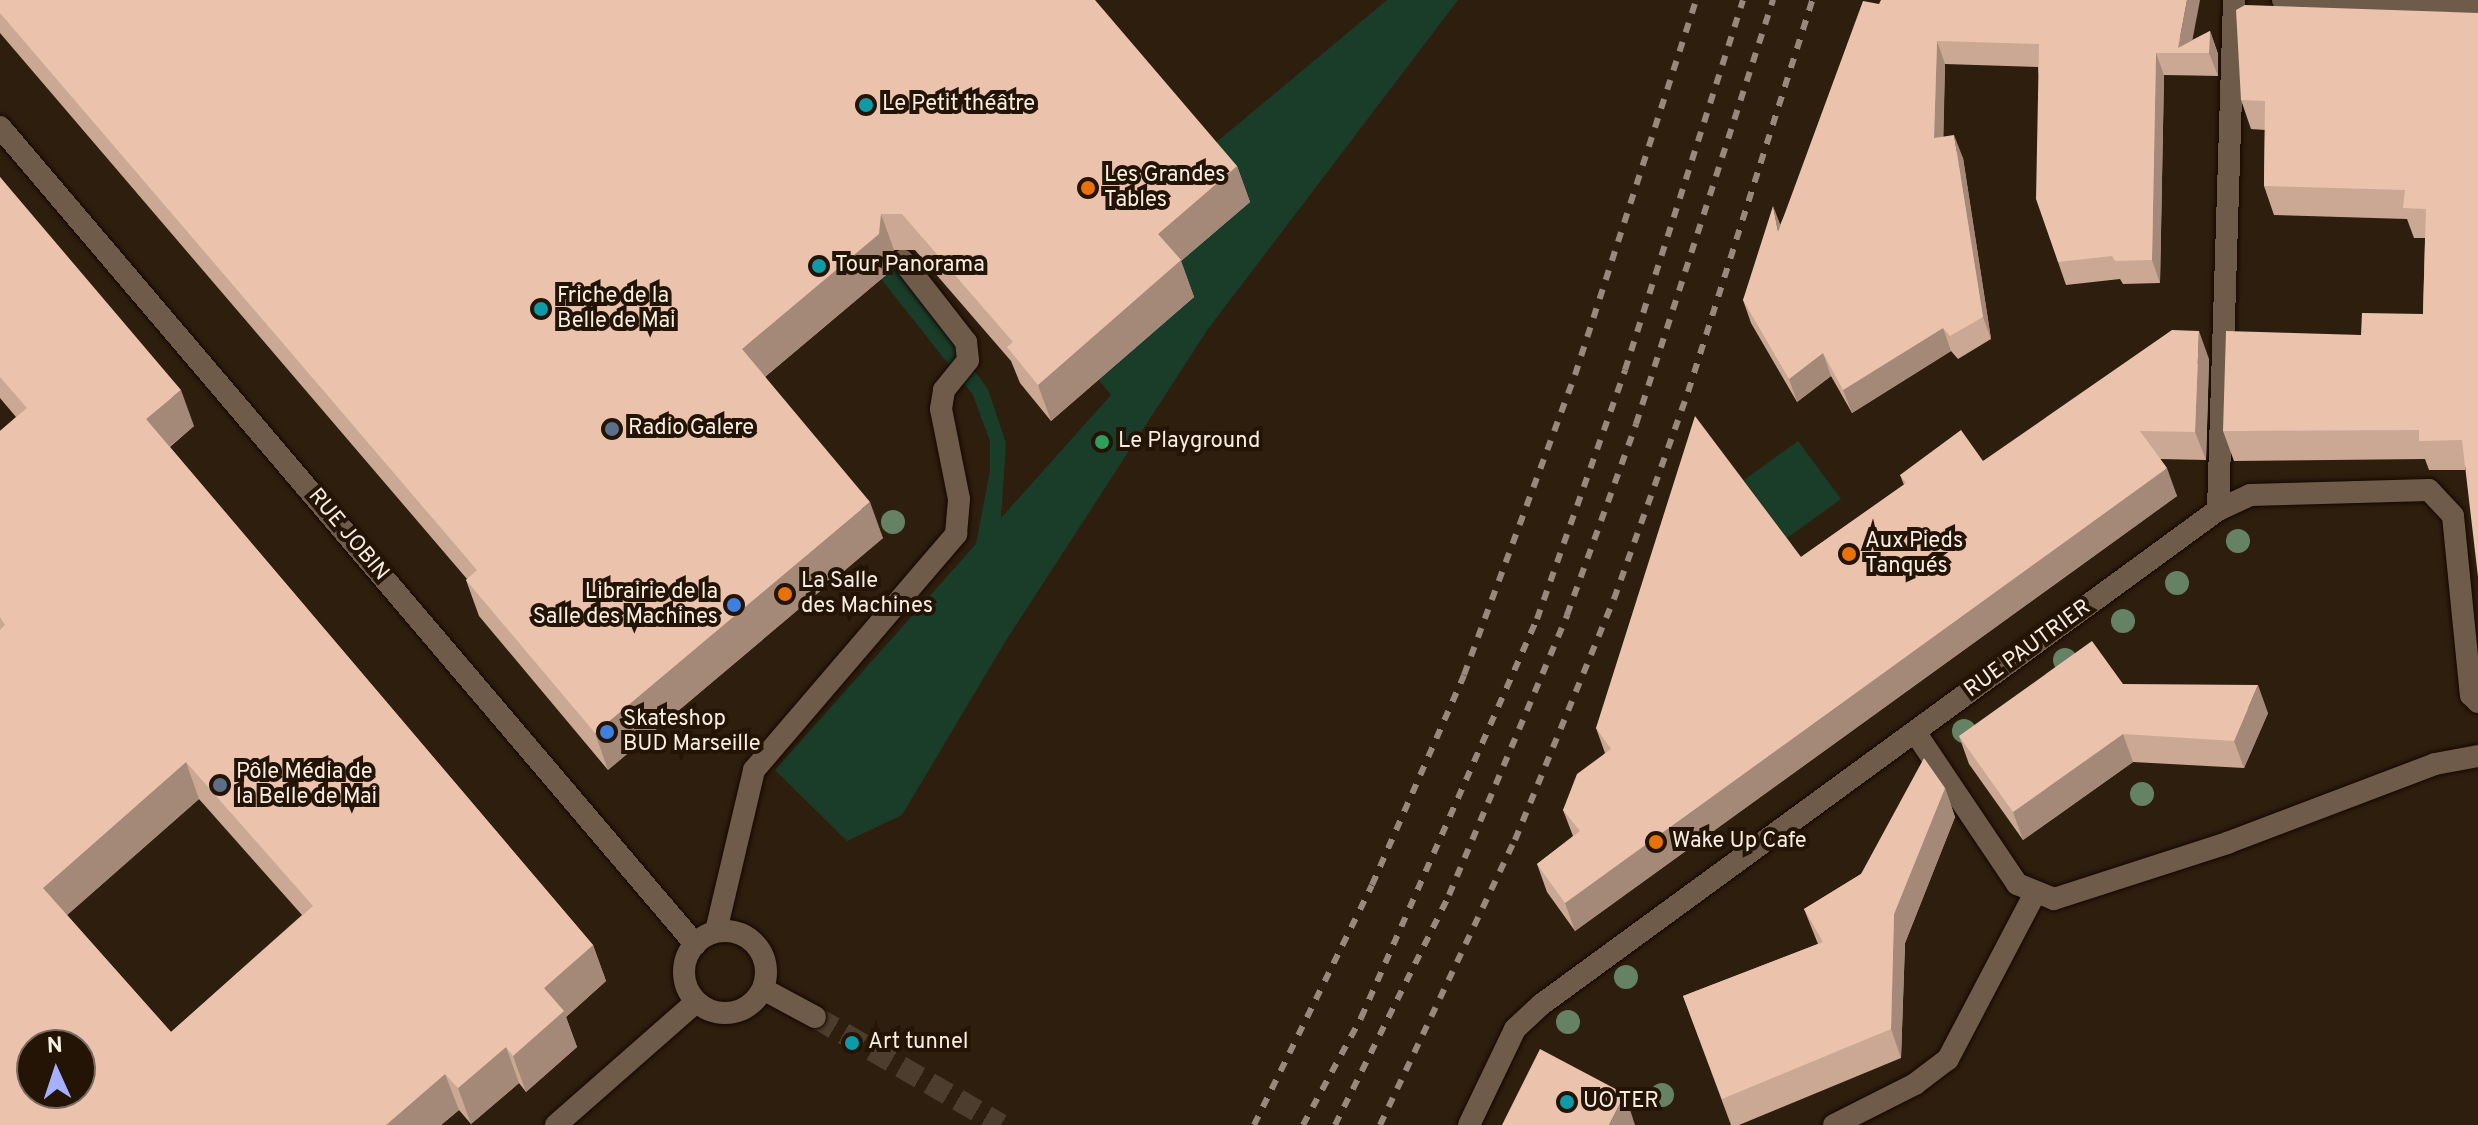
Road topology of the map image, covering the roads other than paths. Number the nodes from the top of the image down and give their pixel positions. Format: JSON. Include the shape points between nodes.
{"nodes":[{"id":1,"x":2234,"y":0,"type":"edge"},
{"id":2,"x":2283,"y":0,"type":"edge"},
{"id":3,"x":2478,"y":4,"type":"edge"},
{"id":4,"x":0,"y":127,"type":"edge"},
{"id":5,"x":903,"y":261,"type":"dead end"},
{"id":6,"x":2218,"y":510,"type":"junction"},
{"id":7,"x":2478,"y":702,"type":"edge"},
{"id":8,"x":1915,"y":732,"type":"junction"},
{"id":9,"x":2478,"y":756,"type":"edge"},
{"id":10,"x":2035,"y":893,"type":"junction"},
{"id":11,"x":716,"y":931,"type":"junction"},
{"id":12,"x":695,"y":944,"type":"junction"},
{"id":13,"x":763,"y":989,"type":"junction"},
{"id":14,"x":696,"y":1002,"type":"junction"},
{"id":15,"x":815,"y":1017,"type":"tunnel mouth"},
{"id":16,"x":556,"y":1125,"type":"edge"},
{"id":17,"x":1469,"y":1125,"type":"edge"},
{"id":18,"x":1834,"y":1125,"type":"edge"}],
"edges":[{"from":1,"to":6,"type":"street"},
{"from":2,"to":3,"type":"street"},
{"from":4,"to":12,"type":"street","name":"RUE JOBIN"},
{"from":5,"to":11,"type":"street","via":[[966,342],[968,360],[944,390],[941,409],[959,499],[956,534],[754,770]]},
{"from":6,"to":7,"type":"street","name":"RUE PAUTRIER","via":[[2250,495],[2429,490],[2453,516],[2471,695]]},
{"from":6,"to":8,"type":"street","name":"RUE PAUTRIER"},
{"from":8,"to":10,"type":"street","via":[[2017,884]]},
{"from":8,"to":17,"type":"street","name":"RUE PAUTRIER","via":[[1542,1004],[1515,1029]]},
{"from":9,"to":10,"type":"street","via":[[2435,764],[2081,894],[2054,899]]},
{"from":10,"to":18,"type":"street","via":[[1948,1059],[1915,1084]]},
{"from":11,"to":12,"type":"street"},
{"from":11,"to":13,"type":"street","via":[[731,931],[757,946],[766,975]]},
{"from":12,"to":14,"type":"street","via":[[683,974]]},
{"from":13,"to":14,"type":"street","via":[[740,1010],[725,1014]]},
{"from":13,"to":15,"type":"street"},
{"from":14,"to":16,"type":"street"}]}
